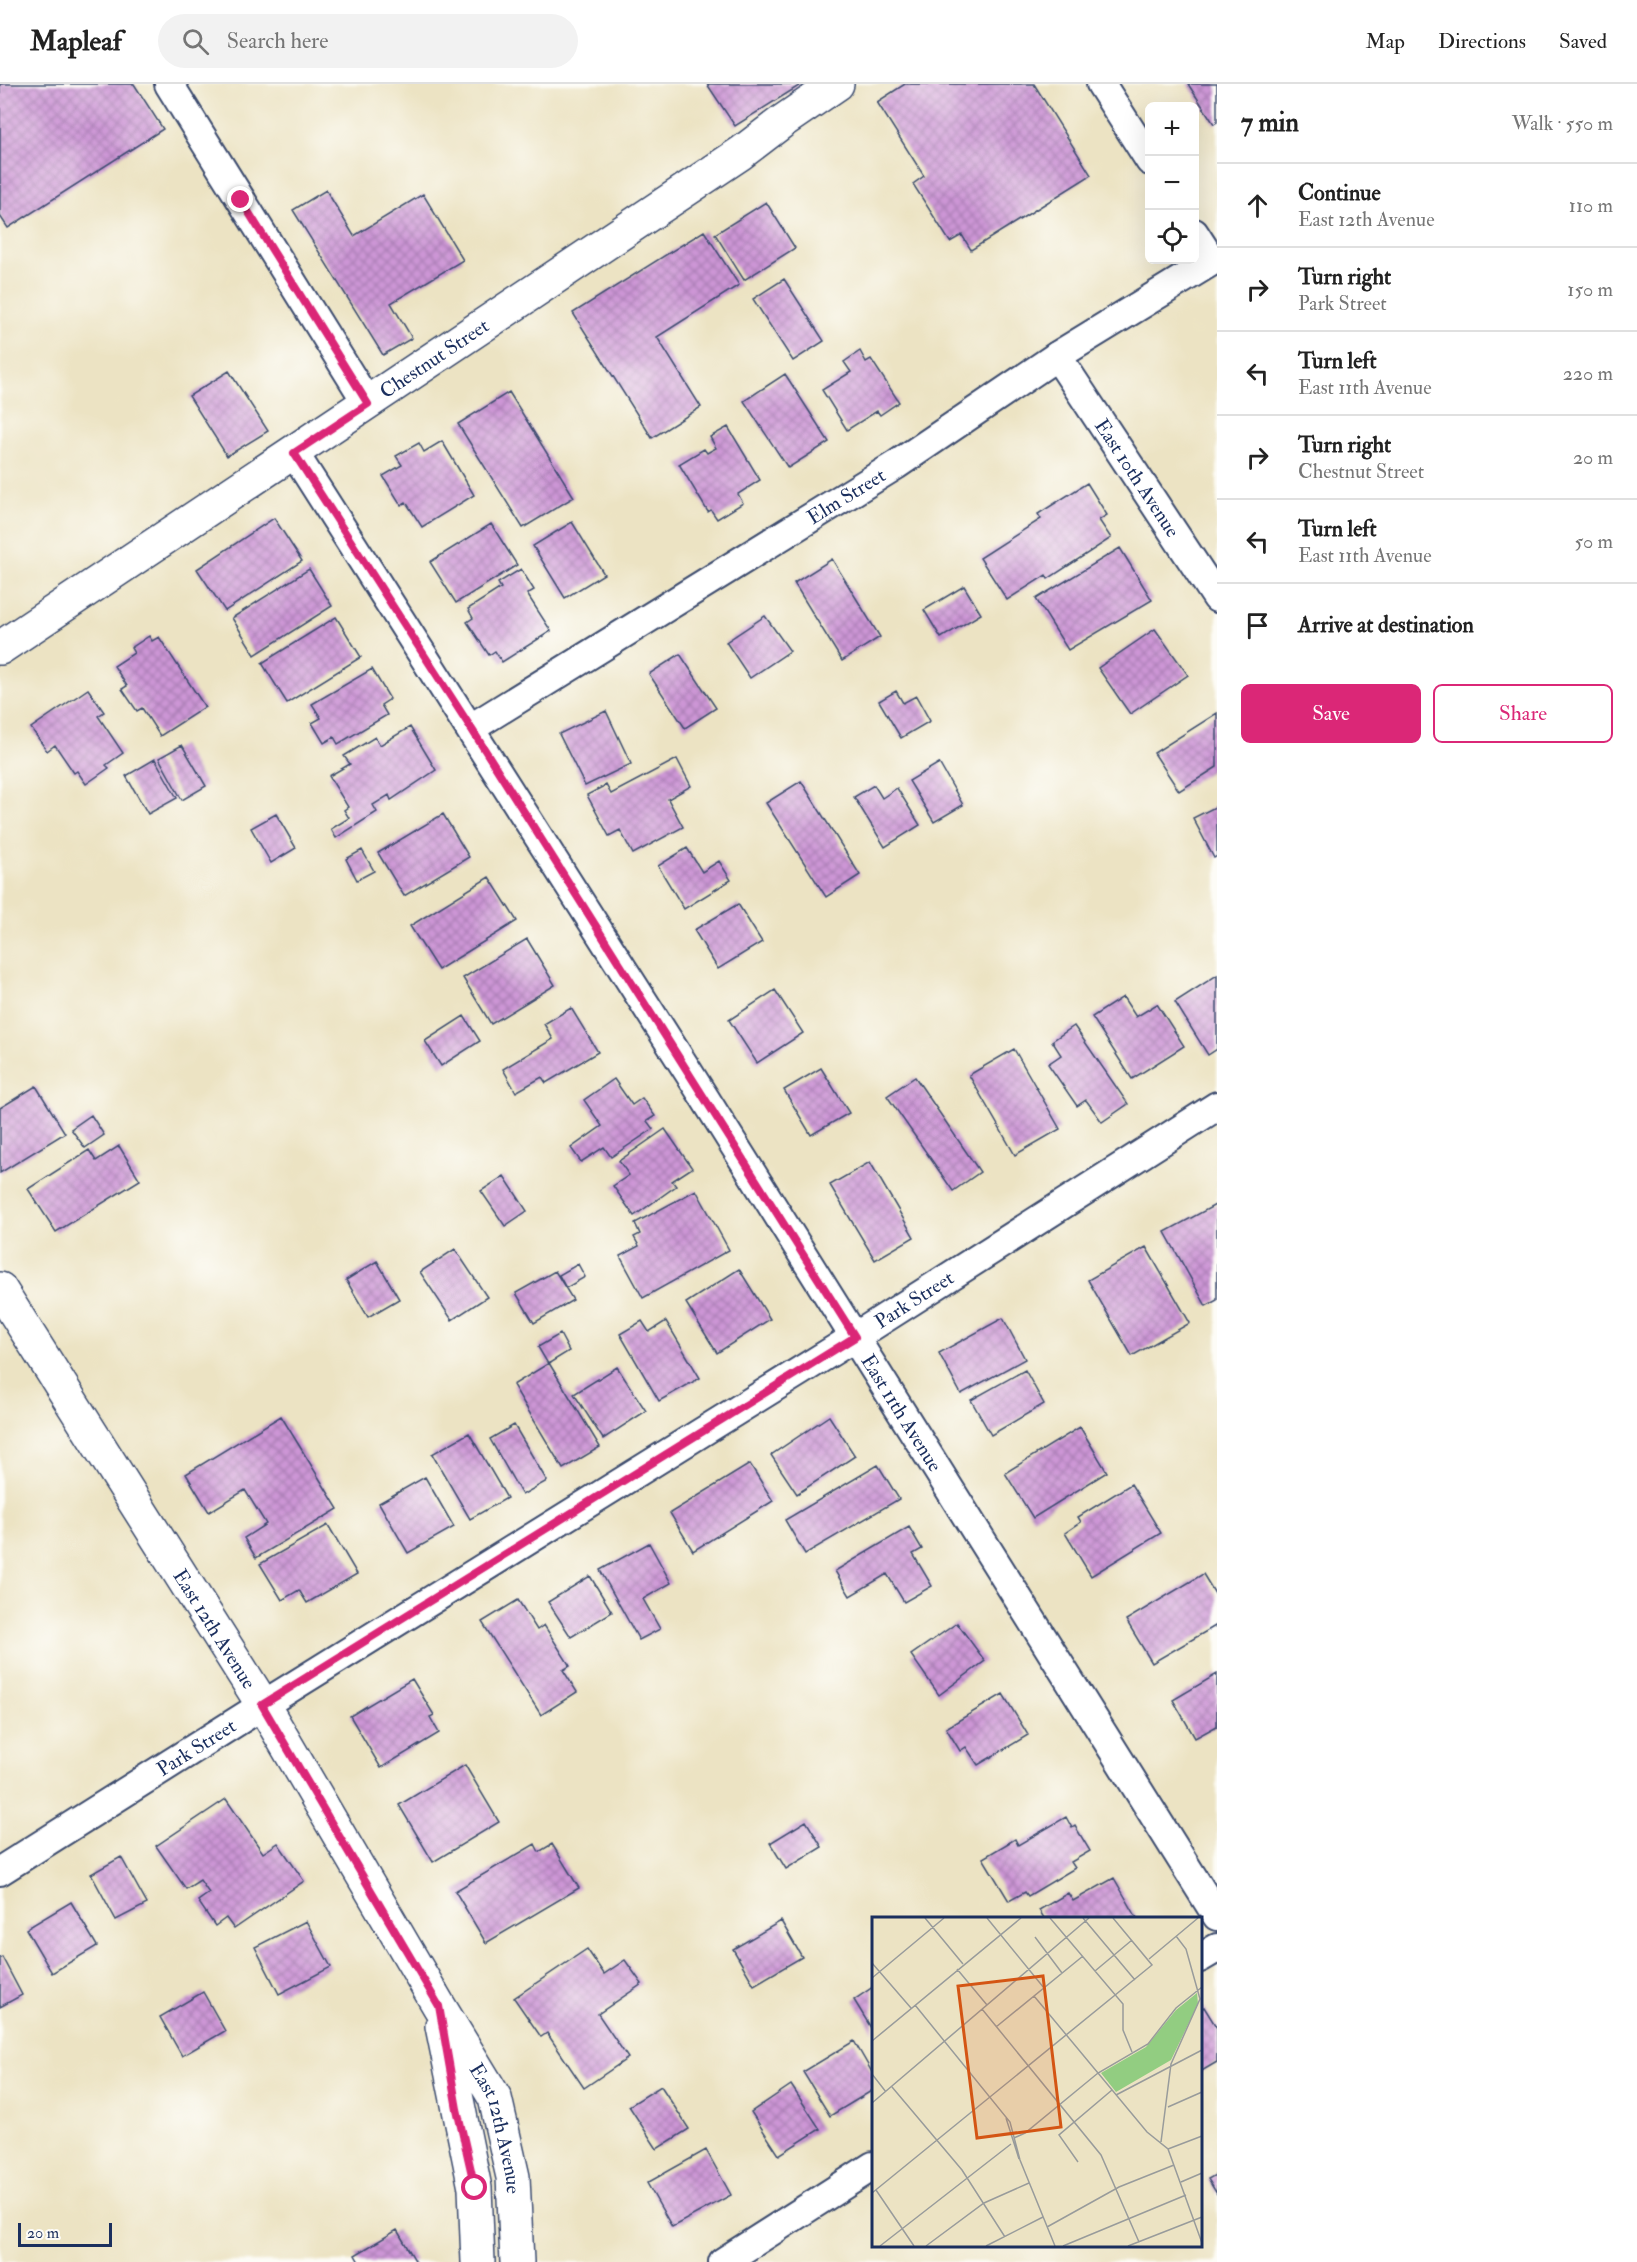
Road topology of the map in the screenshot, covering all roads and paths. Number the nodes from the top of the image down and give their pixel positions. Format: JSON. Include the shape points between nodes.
{"nodes":[{"id":1,"x":169,"y":84,"type":"edge"},
{"id":2,"x":837,"y":84,"type":"edge"},
{"id":3,"x":1101,"y":84,"type":"edge"},
{"id":4,"x":1146,"y":156,"type":"edge"},
{"id":5,"x":1199,"y":239,"type":"edge"},
{"id":6,"x":1215,"y":259,"type":"edge"},
{"id":7,"x":1057,"y":356,"type":"junction"},
{"id":8,"x":368,"y":404,"type":"junction"},
{"id":9,"x":294,"y":453,"type":"junction"},
{"id":10,"x":1217,"y":598,"type":"edge"},
{"id":11,"x":0,"y":648,"type":"edge"},
{"id":12,"x":471,"y":728,"type":"junction"},
{"id":13,"x":1217,"y":1106,"type":"edge"},
{"id":14,"x":0,"y":1290,"type":"edge"},
{"id":15,"x":855,"y":1337,"type":"junction"},
{"id":16,"x":262,"y":1705,"type":"junction"},
{"id":17,"x":0,"y":1871,"type":"edge"},
{"id":18,"x":1217,"y":1916,"type":"edge"},
{"id":19,"x":1217,"y":1948,"type":"edge"},
{"id":20,"x":1202,"y":1957,"type":"edge"},
{"id":21,"x":439,"y":2006,"type":"junction"},
{"id":22,"x":872,"y":2167,"type":"edge"},
{"id":23,"x":478,"y":2262,"type":"edge"},
{"id":24,"x":517,"y":2262,"type":"edge"},
{"id":25,"x":723,"y":2262,"type":"edge"}],
"edges":[{"from":1,"to":8,"type":"street"},
{"from":2,"to":8,"type":"street","name":"Chestnut Street"},
{"from":3,"to":4,"type":"street"},
{"from":5,"to":6,"type":"street"},
{"from":6,"to":7,"type":"street","name":"Elm Street"},
{"from":7,"to":10,"type":"street","name":"East 10th Avenue"},
{"from":7,"to":12,"type":"street","name":"Elm Street","via":[[896,465]]},
{"from":8,"to":9,"type":"street","name":"Chestnut Street"},
{"from":9,"to":11,"type":"street","name":"Chestnut Street"},
{"from":9,"to":12,"type":"street","name":"East 11th Avenue"},
{"from":12,"to":15,"type":"street","name":"East 11th Avenue"},
{"from":13,"to":15,"type":"street","name":"Park Street"},
{"from":14,"to":16,"type":"street","name":"East 12th Avenue"},
{"from":15,"to":16,"type":"street","name":"Park Street"},
{"from":15,"to":18,"type":"street","name":"East 11th Avenue"},
{"from":16,"to":17,"type":"street","name":"Park Street"},
{"from":16,"to":21,"type":"street","name":"East 12th Avenue"},
{"from":19,"to":20,"type":"street"},
{"from":21,"to":23,"type":"street","name":"East 12th Avenue","via":[[475,2188]]},
{"from":21,"to":24,"type":"street","name":"East 12th Avenue","via":[[495,2098],[513,2177]]},
{"from":22,"to":25,"type":"street"}]}
